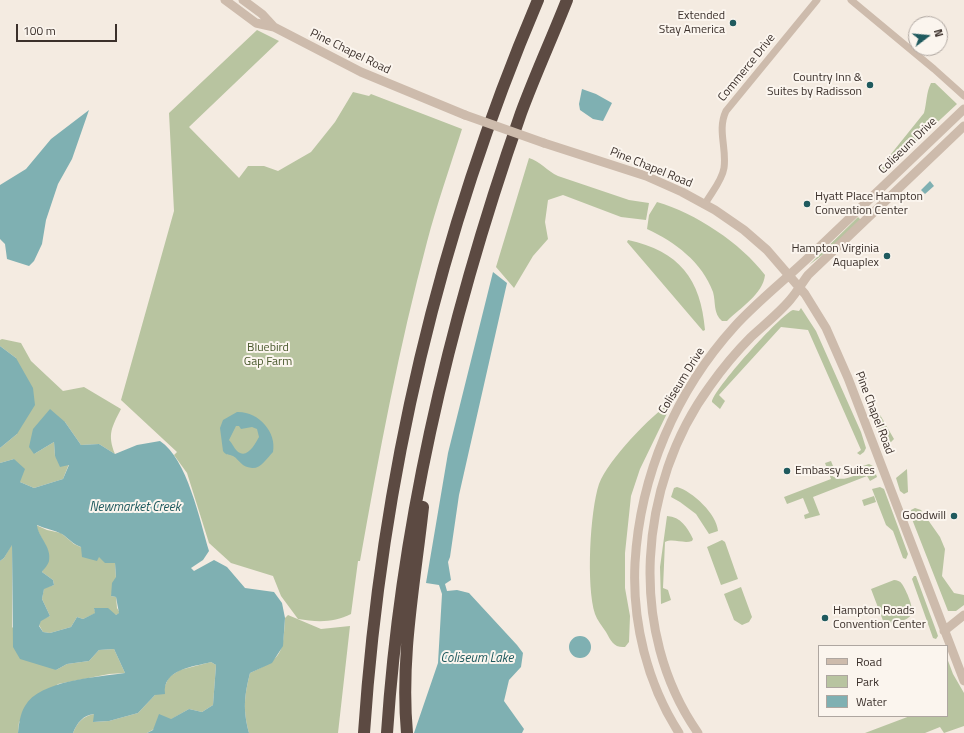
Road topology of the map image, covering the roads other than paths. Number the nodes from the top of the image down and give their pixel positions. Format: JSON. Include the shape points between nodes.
{"nodes":[{"id":1,"x":225,"y":0,"type":"edge"},
{"id":2,"x":243,"y":0,"type":"edge"},
{"id":3,"x":538,"y":0,"type":"edge"},
{"id":4,"x":567,"y":0,"type":"edge"},
{"id":5,"x":817,"y":0,"type":"edge"},
{"id":6,"x":851,"y":0,"type":"edge"},
{"id":7,"x":274,"y":27,"type":"junction"},
{"id":8,"x":964,"y":96,"type":"edge"},
{"id":9,"x":964,"y":109,"type":"edge"},
{"id":10,"x":964,"y":126,"type":"edge"},
{"id":11,"x":705,"y":204,"type":"junction"},
{"id":12,"x":790,"y":275,"type":"junction"},
{"id":13,"x":799,"y":287,"type":"junction"},
{"id":14,"x":435,"y":409,"type":"junction"},
{"id":15,"x":964,"y":615,"type":"edge"},
{"id":16,"x":944,"y":631,"type":"junction"},
{"id":17,"x":369,"y":675,"type":"junction"},
{"id":18,"x":964,"y":681,"type":"edge"},
{"id":19,"x":407,"y":728,"type":"edge"},
{"id":20,"x":358,"y":733,"type":"edge"},
{"id":21,"x":364,"y":733,"type":"edge"},
{"id":22,"x":387,"y":733,"type":"edge"},
{"id":23,"x":679,"y":733,"type":"edge"},
{"id":24,"x":698,"y":733,"type":"edge"}],
"edges":[{"from":1,"to":7,"type":"street","name":"Pine Chapel Road","via":[[256,23]]},
{"from":2,"to":7,"type":"street","name":"Pine Chapel Road"},
{"from":3,"to":17,"type":"highway","via":[[469,184],[423,347],[394,488],[378,592]]},
{"from":4,"to":14,"type":"highway","via":[[522,111],[494,192],[450,341]]},
{"from":5,"to":11,"type":"street","name":"Commerce Drive","via":[[726,111],[721,127],[723,172]]},
{"from":6,"to":8,"type":"street"},
{"from":7,"to":11,"type":"street","name":"Pine Chapel Road","bridge":true,"via":[[361,72],[464,115],[646,176]]},
{"from":9,"to":12,"type":"street","name":"Coliseum Drive"},
{"from":10,"to":13,"type":"street","name":"Coliseum Drive","via":[[808,275]]},
{"from":11,"to":12,"type":"street","name":"Pine Chapel Road","via":[[744,230]]},
{"from":12,"to":13,"type":"street","name":"Pine Chapel Road"},
{"from":12,"to":23,"type":"street","name":"Coliseum Drive","via":[[736,325],[696,376],[664,436],[641,513],[634,572],[638,625],[650,673]]},
{"from":13,"to":16,"type":"street","name":"Pine Chapel Road","via":[[821,318],[841,361]]},
{"from":13,"to":24,"type":"street","name":"Coliseum Drive","via":[[788,302],[725,366],[699,402],[673,454],[659,502],[650,562],[650,597],[654,628],[674,690]]},
{"from":14,"to":19,"type":"highway","via":[[409,632],[406,675]]},
{"from":14,"to":22,"type":"highway","via":[[402,588]]},
{"from":15,"to":16,"type":"street"},
{"from":16,"to":18,"type":"street","name":"Pine Chapel Road"},
{"from":17,"to":20,"type":"highway"},
{"from":17,"to":21,"type":"highway"}]}
